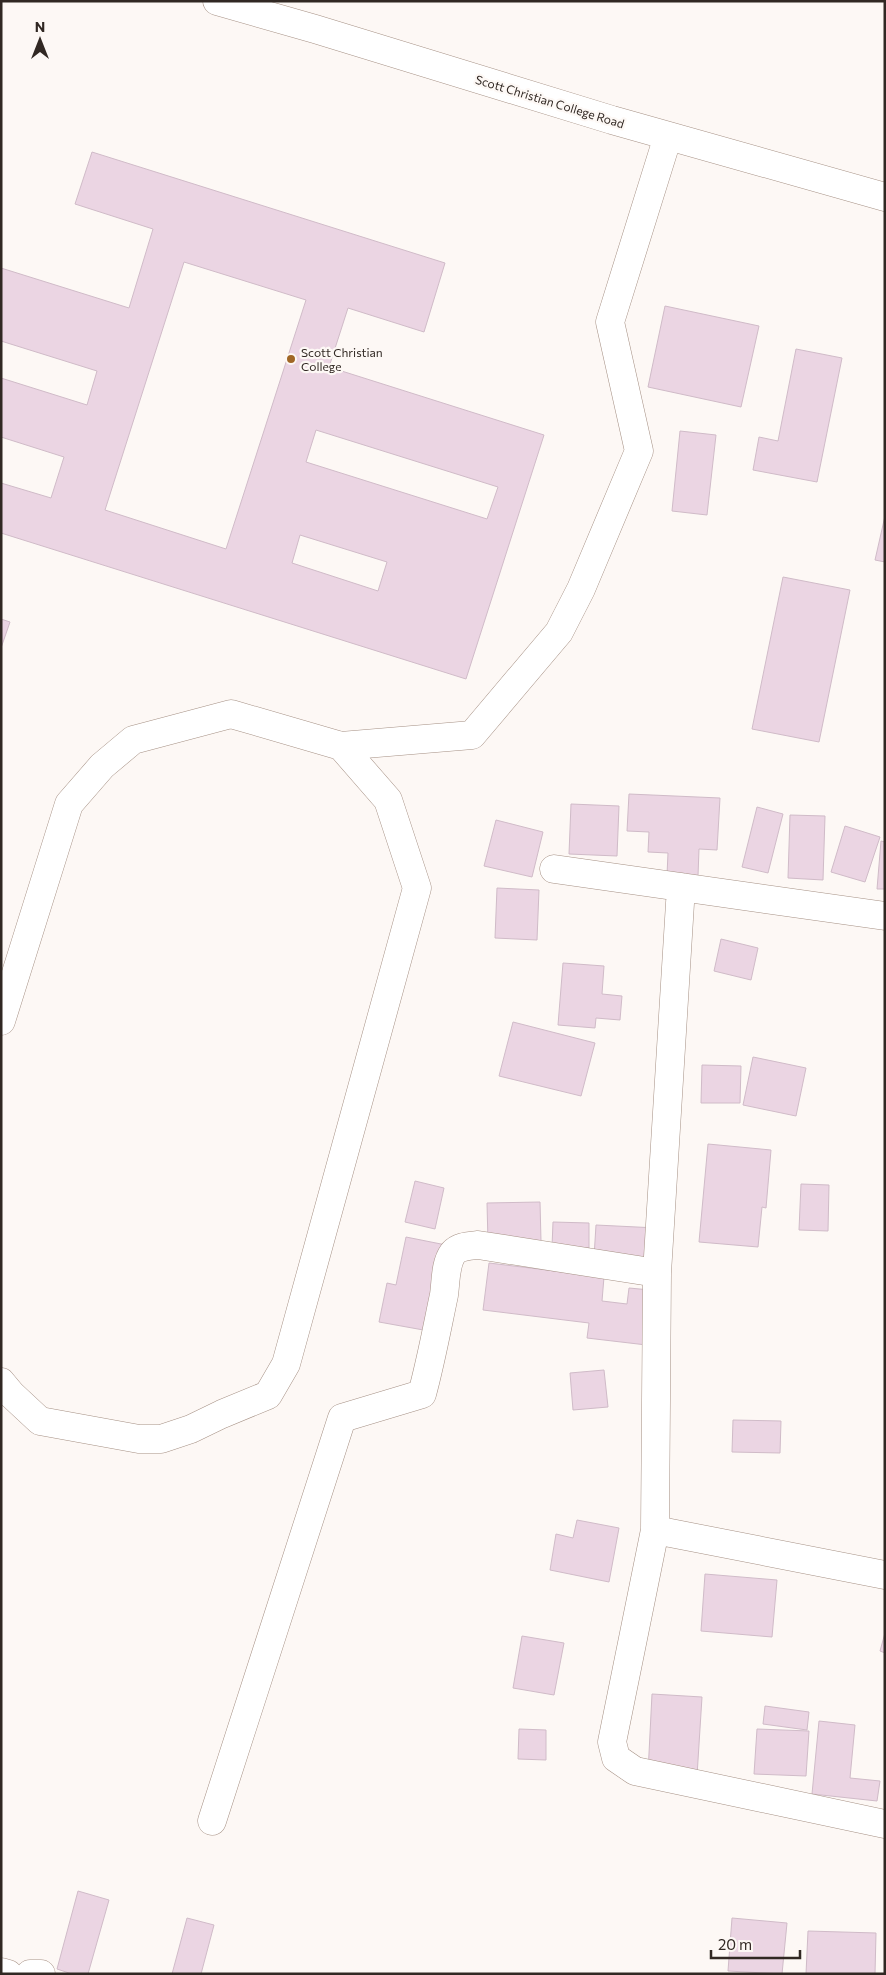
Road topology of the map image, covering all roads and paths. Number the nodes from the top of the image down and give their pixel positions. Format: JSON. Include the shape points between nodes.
{"nodes":[{"id":1,"x":216,"y":1,"type":"edge"},
{"id":2,"x":668,"y":136,"type":"junction"},
{"id":3,"x":885,"y":197,"type":"edge"},
{"id":4,"x":341,"y":746,"type":"junction"},
{"id":5,"x":554,"y":869,"type":"dead end"},
{"id":6,"x":681,"y":887,"type":"junction"},
{"id":7,"x":885,"y":916,"type":"edge"},
{"id":8,"x":1,"y":1021,"type":"edge"},
{"id":9,"x":657,"y":1273,"type":"junction"},
{"id":10,"x":1,"y":1382,"type":"edge"},
{"id":11,"x":655,"y":1530,"type":"junction"},
{"id":12,"x":885,"y":1575,"type":"edge"},
{"id":13,"x":212,"y":1821,"type":"dead end"},
{"id":14,"x":885,"y":1824,"type":"edge"},
{"id":15,"x":1,"y":1972,"type":"edge"},
{"id":16,"x":8,"y":1974,"type":"edge"},
{"id":17,"x":30,"y":1974,"type":"edge"},
{"id":18,"x":41,"y":1974,"type":"edge"}],
"edges":[{"from":1,"to":2,"type":"street","name":"Scott Christian College Road"},
{"from":2,"to":3,"type":"street","name":"Scott Christian College Road"},
{"from":2,"to":4,"type":"street","via":[[610,322],[639,451],[581,589],[559,632],[472,735]]},
{"from":4,"to":8,"type":"street","via":[[231,714],[133,740],[102,766],[69,804]]},
{"from":4,"to":10,"type":"street","via":[[388,800],[417,888],[286,1364],[268,1395],[161,1439],[139,1440],[40,1421]]},
{"from":5,"to":6,"type":"street"},
{"from":6,"to":7,"type":"street"},
{"from":6,"to":9,"type":"street"},
{"from":9,"to":11,"type":"street"},
{"from":9,"to":13,"type":"street","via":[[478,1246],[464,1246],[454,1251],[448,1261],[422,1394],[342,1418]]},
{"from":11,"to":12,"type":"street"},
{"from":11,"to":14,"type":"street","via":[[612,1742],[616,1758],[635,1771]]},
{"from":15,"to":16,"type":"street"},
{"from":17,"to":18,"type":"street"}]}
